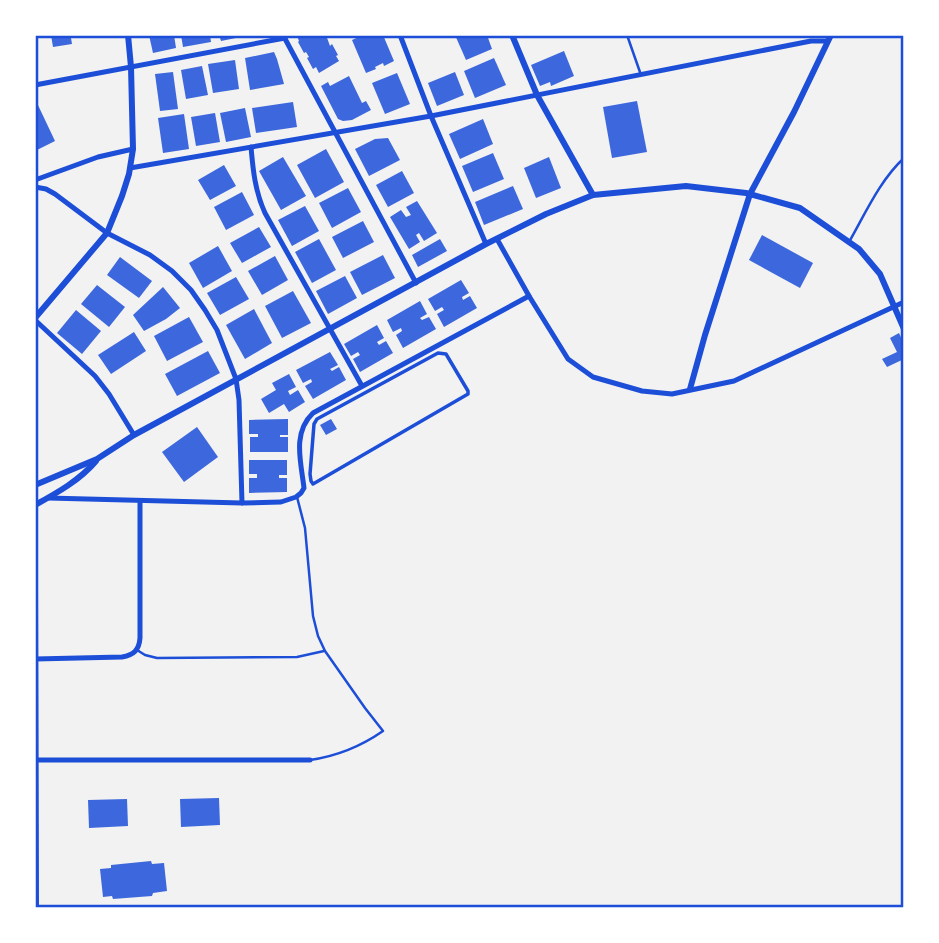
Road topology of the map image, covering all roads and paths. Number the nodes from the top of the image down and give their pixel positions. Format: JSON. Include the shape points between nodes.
{"nodes":[{"id":1,"x":128,"y":35,"type":"edge"},
{"id":2,"x":400,"y":35,"type":"edge"},
{"id":3,"x":512,"y":35,"type":"edge"},
{"id":4,"x":627,"y":35,"type":"edge"},
{"id":5,"x":284,"y":36,"type":"edge"},
{"id":6,"x":829,"y":38,"type":"edge"},
{"id":7,"x":131,"y":67,"type":"junction"},
{"id":8,"x":641,"y":75,"type":"junction"},
{"id":9,"x":35,"y":85,"type":"edge"},
{"id":10,"x":537,"y":95,"type":"junction"},
{"id":11,"x":431,"y":116,"type":"junction"},
{"id":12,"x":335,"y":132,"type":"junction"},
{"id":13,"x":251,"y":147,"type":"junction"},
{"id":14,"x":133,"y":149,"type":"junction"},
{"id":15,"x":904,"y":158,"type":"edge"},
{"id":16,"x":130,"y":169,"type":"junction"},
{"id":17,"x":35,"y":180,"type":"edge"},
{"id":18,"x":35,"y":187,"type":"edge"},
{"id":19,"x":750,"y":194,"type":"junction"},
{"id":20,"x":593,"y":195,"type":"junction"},
{"id":21,"x":107,"y":233,"type":"junction"},
{"id":22,"x":497,"y":239,"type":"junction"},
{"id":23,"x":849,"y":242,"type":"junction"},
{"id":24,"x":486,"y":244,"type":"junction"},
{"id":25,"x":416,"y":283,"type":"junction"},
{"id":26,"x":529,"y":296,"type":"junction"},
{"id":27,"x":904,"y":302,"type":"edge"},
{"id":28,"x":894,"y":306,"type":"junction"},
{"id":29,"x":35,"y":319,"type":"edge"},
{"id":30,"x":904,"y":328,"type":"edge"},
{"id":31,"x":329,"y":330,"type":"junction"},
{"id":32,"x":236,"y":379,"type":"junction"},
{"id":33,"x":362,"y":386,"type":"junction"},
{"id":34,"x":690,"y":389,"type":"junction"},
{"id":35,"x":366,"y":392,"type":"junction"},
{"id":36,"x":134,"y":435,"type":"junction"},
{"id":37,"x":97,"y":459,"type":"junction"},
{"id":38,"x":35,"y":485,"type":"edge"},
{"id":39,"x":296,"y":497,"type":"junction"},
{"id":40,"x":48,"y":498,"type":"junction"},
{"id":41,"x":140,"y":501,"type":"junction"},
{"id":42,"x":242,"y":503,"type":"junction"},
{"id":43,"x":35,"y":505,"type":"edge"},
{"id":44,"x":35,"y":589,"type":"edge"},
{"id":45,"x":137,"y":650,"type":"junction"},
{"id":46,"x":325,"y":651,"type":"junction"},
{"id":47,"x":35,"y":659,"type":"edge"},
{"id":48,"x":35,"y":760,"type":"edge"},
{"id":49,"x":310,"y":760,"type":"joint"},
{"id":50,"x":35,"y":826,"type":"edge"},
{"id":51,"x":36,"y":908,"type":"edge"}],
"edges":[{"from":1,"to":7,"type":"street"},
{"from":2,"to":11,"type":"street"},
{"from":3,"to":10,"type":"street"},
{"from":4,"to":8,"type":"lane"},
{"from":5,"to":7,"type":"street"},
{"from":5,"to":12,"type":"street"},
{"from":6,"to":8,"type":"street"},
{"from":6,"to":19,"type":"street"},
{"from":7,"to":9,"type":"street"},
{"from":7,"to":14,"type":"street"},
{"from":8,"to":10,"type":"street"},
{"from":10,"to":11,"type":"street"},
{"from":10,"to":20,"type":"street"},
{"from":11,"to":12,"type":"street"},
{"from":11,"to":24,"type":"street"},
{"from":12,"to":13,"type":"street"},
{"from":12,"to":25,"type":"street"},
{"from":13,"to":16,"type":"street"},
{"from":13,"to":31,"type":"street","via":[[260,203]]},
{"from":14,"to":16,"type":"street"},
{"from":14,"to":17,"type":"street"},
{"from":15,"to":23,"type":"lane"},
{"from":16,"to":21,"type":"street"},
{"from":18,"to":21,"type":"street","via":[[55,194]]},
{"from":19,"to":20,"type":"street","via":[[686,186]]},
{"from":19,"to":23,"type":"street","via":[[800,208]]},
{"from":19,"to":34,"type":"street"},
{"from":20,"to":22,"type":"street"},
{"from":21,"to":29,"type":"street"},
{"from":21,"to":32,"type":"street","via":[[150,255],[191,290],[217,330]]},
{"from":22,"to":24,"type":"street"},
{"from":22,"to":26,"type":"street"},
{"from":23,"to":28,"type":"street","via":[[880,274]]},
{"from":24,"to":25,"type":"street"},
{"from":25,"to":31,"type":"street"},
{"from":26,"to":33,"type":"street"},
{"from":26,"to":34,"type":"street","via":[[568,359],[593,377],[642,391],[671,394]]},
{"from":27,"to":28,"type":"street"},
{"from":28,"to":30,"type":"street"},
{"from":28,"to":34,"type":"street","via":[[734,381]]},
{"from":29,"to":36,"type":"street","via":[[95,376]]},
{"from":31,"to":32,"type":"street"},
{"from":31,"to":33,"type":"street"},
{"from":32,"to":36,"type":"street"},
{"from":32,"to":42,"type":"street"},
{"from":33,"to":35,"type":"street"},
{"from":33,"to":39,"type":"street","via":[[306,419],[299,443],[304,488]]},
{"from":35,"to":35,"type":"street","via":[[441,352],[469,393],[313,484],[315,422]]},
{"from":36,"to":37,"type":"street"},
{"from":37,"to":38,"type":"street"},
{"from":37,"to":40,"type":"street"},
{"from":39,"to":42,"type":"street"},
{"from":39,"to":46,"type":"lane","via":[[305,528],[313,616]]},
{"from":40,"to":41,"type":"street"},
{"from":40,"to":43,"type":"street"},
{"from":41,"to":42,"type":"street"},
{"from":41,"to":45,"type":"street"},
{"from":44,"to":47,"type":"street"},
{"from":45,"to":46,"type":"lane","via":[[157,658],[297,657]]},
{"from":45,"to":47,"type":"street","via":[[122,657]]},
{"from":46,"to":49,"type":"lane","via":[[383,731],[349,751]]},
{"from":47,"to":48,"type":"street"},
{"from":48,"to":49,"type":"street"},
{"from":48,"to":50,"type":"street"},
{"from":50,"to":51,"type":"street"}]}
